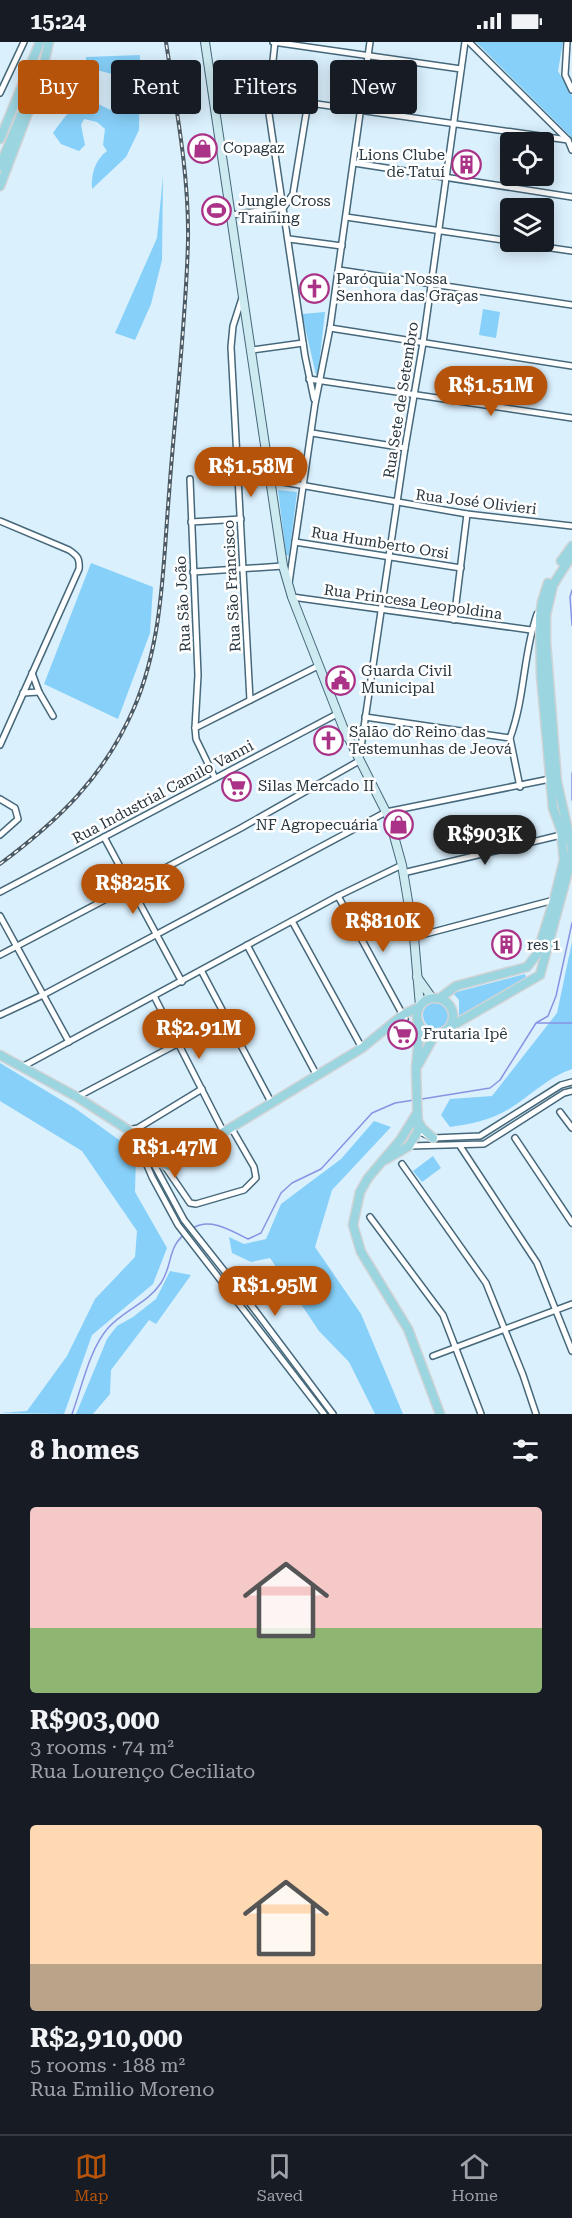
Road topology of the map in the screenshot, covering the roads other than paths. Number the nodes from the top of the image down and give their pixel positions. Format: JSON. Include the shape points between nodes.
{"nodes":[{"id":1,"x":24,"y":42,"type":"edge"},
{"id":2,"x":42,"y":42,"type":"edge"},
{"id":3,"x":49,"y":42,"type":"edge"},
{"id":4,"x":205,"y":42,"type":"edge"},
{"id":5,"x":274,"y":42,"type":"edge"},
{"id":6,"x":370,"y":42,"type":"edge"},
{"id":7,"x":467,"y":42,"type":"edge"},
{"id":8,"x":567,"y":42,"type":"edge"},
{"id":9,"x":368,"y":56,"type":"junction"},
{"id":10,"x":272,"y":60,"type":"edge"},
{"id":11,"x":368,"y":60,"type":"edge"},
{"id":12,"x":462,"y":69,"type":"junction"},
{"id":13,"x":572,"y":90,"type":"edge"},
{"id":14,"x":0,"y":93,"type":"edge"},
{"id":15,"x":270,"y":114,"type":"edge"},
{"id":16,"x":306,"y":114,"type":"edge"},
{"id":17,"x":361,"y":114,"type":"edge"},
{"id":18,"x":391,"y":114,"type":"edge"},
{"id":19,"x":454,"y":125,"type":"junction"},
{"id":20,"x":0,"y":139,"type":"edge"},
{"id":21,"x":568,"y":140,"type":"junction"},
{"id":22,"x":572,"y":150,"type":"edge"},
{"id":23,"x":354,"y":164,"type":"junction"},
{"id":24,"x":0,"y":166,"type":"edge"},
{"id":25,"x":446,"y":177,"type":"junction"},
{"id":26,"x":0,"y":186,"type":"edge"},
{"id":27,"x":572,"y":197,"type":"edge"},
{"id":28,"x":284,"y":207,"type":"junction"},
{"id":29,"x":232,"y":215,"type":"junction"},
{"id":30,"x":346,"y":217,"type":"junction"},
{"id":31,"x":439,"y":231,"type":"junction"},
{"id":32,"x":289,"y":239,"type":"junction"},
{"id":33,"x":500,"y":240,"type":"edge"},
{"id":34,"x":342,"y":246,"type":"junction"},
{"id":35,"x":554,"y":248,"type":"edge"},
{"id":36,"x":572,"y":251,"type":"edge"},
{"id":37,"x":339,"y":270,"type":"junction"},
{"id":38,"x":431,"y":283,"type":"junction"},
{"id":39,"x":244,"y":294,"type":"junction"},
{"id":40,"x":572,"y":305,"type":"edge"},
{"id":41,"x":330,"y":328,"type":"junction"},
{"id":42,"x":303,"y":343,"type":"junction"},
{"id":43,"x":423,"y":343,"type":"junction"},
{"id":44,"x":252,"y":350,"type":"junction"},
{"id":45,"x":572,"y":366,"type":"edge"},
{"id":46,"x":309,"y":379,"type":"junction"},
{"id":47,"x":319,"y":380,"type":"junction"},
{"id":48,"x":413,"y":394,"type":"junction"},
{"id":49,"x":315,"y":404,"type":"junction"},
{"id":50,"x":572,"y":418,"type":"edge"},
{"id":51,"x":312,"y":434,"type":"junction"},
{"id":52,"x":405,"y":448,"type":"junction"},
{"id":53,"x":190,"y":479,"type":"dead end"},
{"id":54,"x":271,"y":480,"type":"junction"},
{"id":55,"x":304,"y":486,"type":"junction"},
{"id":56,"x":396,"y":503,"type":"junction"},
{"id":57,"x":467,"y":514,"type":"junction"},
{"id":58,"x":241,"y":519,"type":"junction"},
{"id":59,"x":0,"y":521,"type":"edge"},
{"id":60,"x":191,"y":522,"type":"junction"},
{"id":61,"x":572,"y":525,"type":"edge"},
{"id":62,"x":294,"y":542,"type":"junction"},
{"id":63,"x":572,"y":546,"type":"edge"},
{"id":64,"x":572,"y":555,"type":"edge"},
{"id":65,"x":388,"y":557,"type":"junction"},
{"id":66,"x":283,"y":566,"type":"junction"},
{"id":67,"x":243,"y":568,"type":"junction"},
{"id":68,"x":461,"y":568,"type":"junction"},
{"id":69,"x":193,"y":572,"type":"junction"},
{"id":70,"x":289,"y":587,"type":"junction"},
{"id":71,"x":292,"y":597,"type":"junction"},
{"id":72,"x":542,"y":602,"type":"junction"},
{"id":73,"x":380,"y":609,"type":"junction"},
{"id":74,"x":454,"y":620,"type":"junction"},
{"id":75,"x":531,"y":630,"type":"junction"},
{"id":76,"x":318,"y":666,"type":"junction"},
{"id":77,"x":32,"y":673,"type":"junction"},
{"id":78,"x":39,"y":692,"type":"junction"},
{"id":79,"x":23,"y":693,"type":"junction"},
{"id":80,"x":250,"y":700,"type":"junction"},
{"id":81,"x":337,"y":714,"type":"junction"},
{"id":82,"x":53,"y":716,"type":"dead end"},
{"id":83,"x":365,"y":717,"type":"junction"},
{"id":84,"x":195,"y":729,"type":"junction"},
{"id":85,"x":362,"y":730,"type":"junction"},
{"id":86,"x":347,"y":737,"type":"junction"},
{"id":87,"x":510,"y":738,"type":"junction"},
{"id":88,"x":0,"y":745,"type":"edge"},
{"id":89,"x":359,"y":762,"type":"junction"},
{"id":90,"x":215,"y":778,"type":"junction"},
{"id":91,"x":550,"y":779,"type":"junction"},
{"id":92,"x":520,"y":787,"type":"junction"},
{"id":93,"x":0,"y":799,"type":"edge"},
{"id":94,"x":386,"y":812,"type":"junction"},
{"id":95,"x":0,"y":835,"type":"edge"},
{"id":96,"x":561,"y":835,"type":"junction"},
{"id":97,"x":104,"y":837,"type":"junction"},
{"id":98,"x":403,"y":869,"type":"junction"},
{"id":99,"x":131,"y":886,"type":"junction"},
{"id":100,"x":0,"y":892,"type":"edge"},
{"id":101,"x":338,"y":896,"type":"junction"},
{"id":102,"x":554,"y":900,"type":"junction"},
{"id":103,"x":0,"y":916,"type":"edge"},
{"id":104,"x":292,"y":921,"type":"junction"},
{"id":105,"x":157,"y":934,"type":"junction"},
{"id":106,"x":414,"y":937,"type":"junction"},
{"id":107,"x":247,"y":945,"type":"junction"},
{"id":108,"x":16,"y":946,"type":"junction"},
{"id":109,"x":0,"y":954,"type":"edge"},
{"id":110,"x":202,"y":972,"type":"junction"},
{"id":111,"x":416,"y":976,"type":"junction"},
{"id":112,"x":182,"y":982,"type":"junction"},
{"id":113,"x":43,"y":995,"type":"junction"},
{"id":114,"x":154,"y":996,"type":"junction"},
{"id":115,"x":436,"y":998,"type":"junction"},
{"id":116,"x":419,"y":1007,"type":"junction"},
{"id":117,"x":0,"y":1015,"type":"edge"},
{"id":118,"x":402,"y":1017,"type":"junction"},
{"id":119,"x":420,"y":1025,"type":"junction"},
{"id":120,"x":450,"y":1027,"type":"junction"},
{"id":121,"x":439,"y":1034,"type":"junction"},
{"id":122,"x":69,"y":1042,"type":"junction"},
{"id":123,"x":177,"y":1044,"type":"junction"},
{"id":124,"x":362,"y":1048,"type":"junction"},
{"id":125,"x":0,"y":1055,"type":"edge"},
{"id":126,"x":22,"y":1067,"type":"junction"},
{"id":127,"x":416,"y":1068,"type":"junction"},
{"id":128,"x":316,"y":1074,"type":"junction"},
{"id":129,"x":572,"y":1082,"type":"edge"},
{"id":130,"x":202,"y":1089,"type":"junction"},
{"id":131,"x":552,"y":1091,"type":"junction"},
{"id":132,"x":572,"y":1091,"type":"edge"},
{"id":133,"x":77,"y":1097,"type":"junction"},
{"id":134,"x":556,"y":1098,"type":"junction"},
{"id":135,"x":271,"y":1102,"type":"junction"},
{"id":136,"x":560,"y":1112,"type":"dead end"},
{"id":137,"x":418,"y":1115,"type":"junction"},
{"id":138,"x":572,"y":1128,"type":"edge"},
{"id":139,"x":407,"y":1130,"type":"junction"},
{"id":140,"x":228,"y":1131,"type":"junction"},
{"id":141,"x":417,"y":1131,"type":"junction"},
{"id":142,"x":131,"y":1133,"type":"junction"},
{"id":143,"x":453,"y":1137,"type":"junction"},
{"id":144,"x":467,"y":1137,"type":"junction"},
{"id":145,"x":433,"y":1138,"type":"junction"},
{"id":146,"x":515,"y":1138,"type":"dead end"},
{"id":147,"x":401,"y":1139,"type":"junction"},
{"id":148,"x":409,"y":1146,"type":"junction"},
{"id":149,"x":453,"y":1146,"type":"junction"},
{"id":150,"x":460,"y":1146,"type":"junction"},
{"id":151,"x":467,"y":1146,"type":"junction"},
{"id":152,"x":146,"y":1149,"type":"junction"},
{"id":153,"x":385,"y":1160,"type":"junction"},
{"id":154,"x":161,"y":1163,"type":"junction"},
{"id":155,"x":402,"y":1164,"type":"dead end"},
{"id":156,"x":370,"y":1217,"type":"dead end"},
{"id":157,"x":572,"y":1223,"type":"edge"},
{"id":158,"x":572,"y":1304,"type":"edge"},
{"id":159,"x":557,"y":1310,"type":"junction"},
{"id":160,"x":506,"y":1329,"type":"junction"},
{"id":161,"x":457,"y":1347,"type":"junction"},
{"id":162,"x":572,"y":1351,"type":"edge"},
{"id":163,"x":433,"y":1356,"type":"dead end"},
{"id":164,"x":324,"y":1414,"type":"edge"},
{"id":165,"x":333,"y":1414,"type":"edge"},
{"id":166,"x":440,"y":1414,"type":"edge"},
{"id":167,"x":481,"y":1414,"type":"edge"},
{"id":168,"x":536,"y":1414,"type":"edge"}],
"edges":[{"from":1,"to":14,"type":"street"},
{"from":2,"to":20,"type":"main road"},
{"from":2,"to":24,"type":"main road","via":[[35,80]]},
{"from":3,"to":26,"type":"main road","via":[[40,81]]},
{"from":4,"to":29,"type":"main road"},
{"from":5,"to":9,"type":"street"},
{"from":5,"to":10,"type":"street"},
{"from":6,"to":9,"type":"street"},
{"from":7,"to":12,"type":"street","name":"Rua Sete de Setembro"},
{"from":7,"to":21,"type":"street"},
{"from":8,"to":13,"type":"street","via":[[565,75]]},
{"from":9,"to":11,"type":"street"},
{"from":9,"to":12,"type":"street"},
{"from":12,"to":19,"type":"street","name":"Rua Sete de Setembro"},
{"from":15,"to":28,"type":"street"},
{"from":16,"to":28,"type":"street","via":[[293,194]]},
{"from":17,"to":23,"type":"street"},
{"from":18,"to":19,"type":"street"},
{"from":19,"to":21,"type":"street"},
{"from":19,"to":25,"type":"street","name":"Rua Sete de Setembro"},
{"from":21,"to":22,"type":"street"},
{"from":23,"to":25,"type":"street"},
{"from":23,"to":30,"type":"street"},
{"from":25,"to":27,"type":"street"},
{"from":25,"to":31,"type":"street","name":"Rua Sete de Setembro"},
{"from":28,"to":29,"type":"street"},
{"from":28,"to":32,"type":"street"},
{"from":29,"to":39,"type":"main road"},
{"from":30,"to":31,"type":"street"},
{"from":30,"to":34,"type":"street"},
{"from":31,"to":33,"type":"street"},
{"from":31,"to":38,"type":"street","name":"Rua Sete de Setembro"},
{"from":32,"to":34,"type":"street"},
{"from":32,"to":42,"type":"street"},
{"from":34,"to":37,"type":"street"},
{"from":35,"to":36,"type":"street"},
{"from":37,"to":38,"type":"street"},
{"from":37,"to":41,"type":"street"},
{"from":38,"to":40,"type":"street"},
{"from":38,"to":43,"type":"street","name":"Rua Sete de Setembro"},
{"from":39,"to":44,"type":"main road"},
{"from":39,"to":58,"type":"street","name":"Rua São Francisco","via":[[232,326],[231,347]]},
{"from":41,"to":43,"type":"street"},
{"from":41,"to":47,"type":"street"},
{"from":42,"to":44,"type":"street"},
{"from":42,"to":46,"type":"street"},
{"from":43,"to":45,"type":"street"},
{"from":43,"to":48,"type":"street","name":"Rua Sete de Setembro"},
{"from":44,"to":54,"type":"main road"},
{"from":46,"to":47,"type":"street"},
{"from":46,"to":49,"type":"street"},
{"from":47,"to":48,"type":"street"},
{"from":47,"to":49,"type":"street"},
{"from":48,"to":50,"type":"street"},
{"from":48,"to":52,"type":"street","name":"Rua Sete de Setembro"},
{"from":49,"to":51,"type":"street"},
{"from":51,"to":52,"type":"street"},
{"from":51,"to":55,"type":"street"},
{"from":52,"to":56,"type":"street","name":"Rua Sete de Setembro"},
{"from":53,"to":60,"type":"street","name":"Rua São João"},
{"from":54,"to":55,"type":"street","name":"Rua José Olivieri"},
{"from":54,"to":66,"type":"main road"},
{"from":55,"to":56,"type":"street","name":"Rua José Olivieri"},
{"from":55,"to":62,"type":"street"},
{"from":56,"to":57,"type":"street","name":"Rua José Olivieri"},
{"from":56,"to":65,"type":"street","name":"Rua Sete de Setembro"},
{"from":57,"to":61,"type":"street","name":"Rua José Olivieri"},
{"from":57,"to":68,"type":"street"},
{"from":58,"to":60,"type":"street"},
{"from":58,"to":67,"type":"street","name":"Rua São Francisco"},
{"from":59,"to":77,"type":"street","via":[[69,550],[80,561]]},
{"from":60,"to":69,"type":"street","name":"Rua São João"},
{"from":62,"to":65,"type":"street","name":"Rua Humberto Orsi"},
{"from":62,"to":70,"type":"street"},
{"from":63,"to":72,"type":"main road","via":[[549,580]]},
{"from":64,"to":120,"type":"main road","via":[[553,585],[546,615],[557,782],[569,833],[570,864],[540,975]]},
{"from":65,"to":68,"type":"street","name":"Rua Humberto Orsi"},
{"from":65,"to":73,"type":"street","name":"Rua Sete de Setembro"},
{"from":66,"to":67,"type":"street"},
{"from":66,"to":70,"type":"main road"},
{"from":67,"to":69,"type":"street"},
{"from":67,"to":80,"type":"street","name":"Rua São Francisco"},
{"from":68,"to":74,"type":"street"},
{"from":69,"to":84,"type":"street","name":"Rua São João","via":[[198,675]]},
{"from":70,"to":71,"type":"main road"},
{"from":71,"to":73,"type":"street","name":"Rua Princesa Leopoldina"},
{"from":71,"to":76,"type":"main road"},
{"from":72,"to":75,"type":"street"},
{"from":72,"to":91,"type":"main road","via":[[541,675]]},
{"from":73,"to":74,"type":"street","name":"Rua Princesa Leopoldina"},
{"from":73,"to":83,"type":"street","name":"Rua Sete de Setembro"},
{"from":74,"to":75,"type":"street","name":"Rua Princesa Leopoldina"},
{"from":75,"to":87,"type":"street"},
{"from":76,"to":80,"type":"street"},
{"from":76,"to":81,"type":"main road"},
{"from":77,"to":78,"type":"street"},
{"from":77,"to":79,"type":"street"},
{"from":78,"to":79,"type":"street"},
{"from":78,"to":82,"type":"street"},
{"from":79,"to":88,"type":"street"},
{"from":80,"to":84,"type":"street"},
{"from":81,"to":86,"type":"main road"},
{"from":81,"to":90,"type":"street","name":"Rua Industrial Camilo Vanni"},
{"from":83,"to":85,"type":"street","name":"Rua Sete de Setembro"},
{"from":83,"to":87,"type":"street"},
{"from":84,"to":90,"type":"street"},
{"from":85,"to":86,"type":"main road"},
{"from":85,"to":89,"type":"street","name":"Rua Sete de Setembro"},
{"from":86,"to":89,"type":"main road"},
{"from":87,"to":92,"type":"street"},
{"from":89,"to":94,"type":"main road"},
{"from":89,"to":99,"type":"street"},
{"from":90,"to":97,"type":"street","name":"Rua Industrial Camilo Vanni"},
{"from":91,"to":92,"type":"street"},
{"from":91,"to":96,"type":"main road"},
{"from":92,"to":94,"type":"street"},
{"from":93,"to":95,"type":"street","via":[[15,808],[18,819]]},
{"from":94,"to":98,"type":"main road"},
{"from":94,"to":105,"type":"street"},
{"from":96,"to":98,"type":"street"},
{"from":96,"to":102,"type":"main road","via":[[564,860]]},
{"from":97,"to":99,"type":"street"},
{"from":97,"to":100,"type":"street","name":"Rua Industrial Camilo Vanni"},
{"from":98,"to":101,"type":"street"},
{"from":98,"to":106,"type":"main road"},
{"from":99,"to":105,"type":"street"},
{"from":99,"to":108,"type":"street"},
{"from":101,"to":104,"type":"street"},
{"from":101,"to":118,"type":"street"},
{"from":102,"to":106,"type":"street"},
{"from":102,"to":115,"type":"main road","via":[[537,954],[527,967],[456,986]]},
{"from":103,"to":108,"type":"street"},
{"from":104,"to":107,"type":"street"},
{"from":104,"to":124,"type":"street"},
{"from":105,"to":112,"type":"street"},
{"from":105,"to":113,"type":"street"},
{"from":106,"to":111,"type":"main road"},
{"from":107,"to":110,"type":"street"},
{"from":107,"to":128,"type":"street"},
{"from":108,"to":109,"type":"street"},
{"from":108,"to":113,"type":"street"},
{"from":110,"to":112,"type":"street"},
{"from":110,"to":135,"type":"street"},
{"from":111,"to":115,"type":"main road"},
{"from":111,"to":116,"type":"main road"},
{"from":112,"to":114,"type":"street"},
{"from":113,"to":117,"type":"street"},
{"from":113,"to":122,"type":"street"},
{"from":114,"to":122,"type":"street"},
{"from":114,"to":123,"type":"street"},
{"from":115,"to":116,"type":"main road"},
{"from":115,"to":120,"type":"main road","via":[[446,1000],[453,1010]]},
{"from":116,"to":118,"type":"main road"},
{"from":116,"to":119,"type":"main road"},
{"from":118,"to":119,"type":"main road"},
{"from":118,"to":124,"type":"main road"},
{"from":119,"to":121,"type":"main road","via":[[428,1033]]},
{"from":119,"to":127,"type":"main road"},
{"from":120,"to":121,"type":"main road"},
{"from":121,"to":127,"type":"main road"},
{"from":122,"to":126,"type":"street"},
{"from":123,"to":130,"type":"street"},
{"from":123,"to":133,"type":"street"},
{"from":124,"to":128,"type":"main road"},
{"from":125,"to":126,"type":"main road"},
{"from":126,"to":133,"type":"main road"},
{"from":127,"to":137,"type":"main road"},
{"from":128,"to":135,"type":"main road"},
{"from":129,"to":131,"type":"street"},
{"from":130,"to":140,"type":"street"},
{"from":130,"to":142,"type":"street"},
{"from":131,"to":134,"type":"street"},
{"from":131,"to":144,"type":"street","via":[[480,1136]]},
{"from":132,"to":134,"type":"street"},
{"from":133,"to":142,"type":"main road"},
{"from":134,"to":151,"type":"street","via":[[484,1144]]},
{"from":135,"to":140,"type":"main road"},
{"from":136,"to":138,"type":"street"},
{"from":137,"to":139,"type":"main road"},
{"from":137,"to":141,"type":"main road"},
{"from":137,"to":145,"type":"main road","via":[[422,1128]]},
{"from":139,"to":141,"type":"main road"},
{"from":139,"to":147,"type":"main road"},
{"from":140,"to":154,"type":"main road","via":[[172,1164]]},
{"from":140,"to":154,"type":"street","via":[[254,1167],[256,1178],[244,1190],[190,1203]]},
{"from":141,"to":145,"type":"street"},
{"from":141,"to":148,"type":"main road"},
{"from":142,"to":152,"type":"main road"},
{"from":142,"to":164,"type":"street","via":[[178,1225]]},
{"from":143,"to":144,"type":"street"},
{"from":143,"to":145,"type":"street"},
{"from":143,"to":149,"type":"street"},
{"from":144,"to":151,"type":"street"},
{"from":146,"to":157,"type":"street"},
{"from":147,"to":148,"type":"main road"},
{"from":147,"to":153,"type":"main road"},
{"from":148,"to":149,"type":"street"},
{"from":148,"to":153,"type":"main road"},
{"from":149,"to":150,"type":"street"},
{"from":150,"to":151,"type":"street"},
{"from":150,"to":159,"type":"street","via":[[537,1263]]},
{"from":152,"to":154,"type":"main road"},
{"from":152,"to":165,"type":"street","via":[[184,1220]]},
{"from":153,"to":166,"type":"main road","via":[[360,1192],[353,1225],[355,1239],[408,1329]]},
{"from":155,"to":160,"type":"street","via":[[486,1282]]},
{"from":156,"to":161,"type":"street","via":[[443,1315]]},
{"from":158,"to":159,"type":"street"},
{"from":159,"to":160,"type":"street"},
{"from":159,"to":162,"type":"street"},
{"from":160,"to":161,"type":"street"},
{"from":160,"to":168,"type":"street"},
{"from":161,"to":163,"type":"street"},
{"from":161,"to":167,"type":"street"}]}
